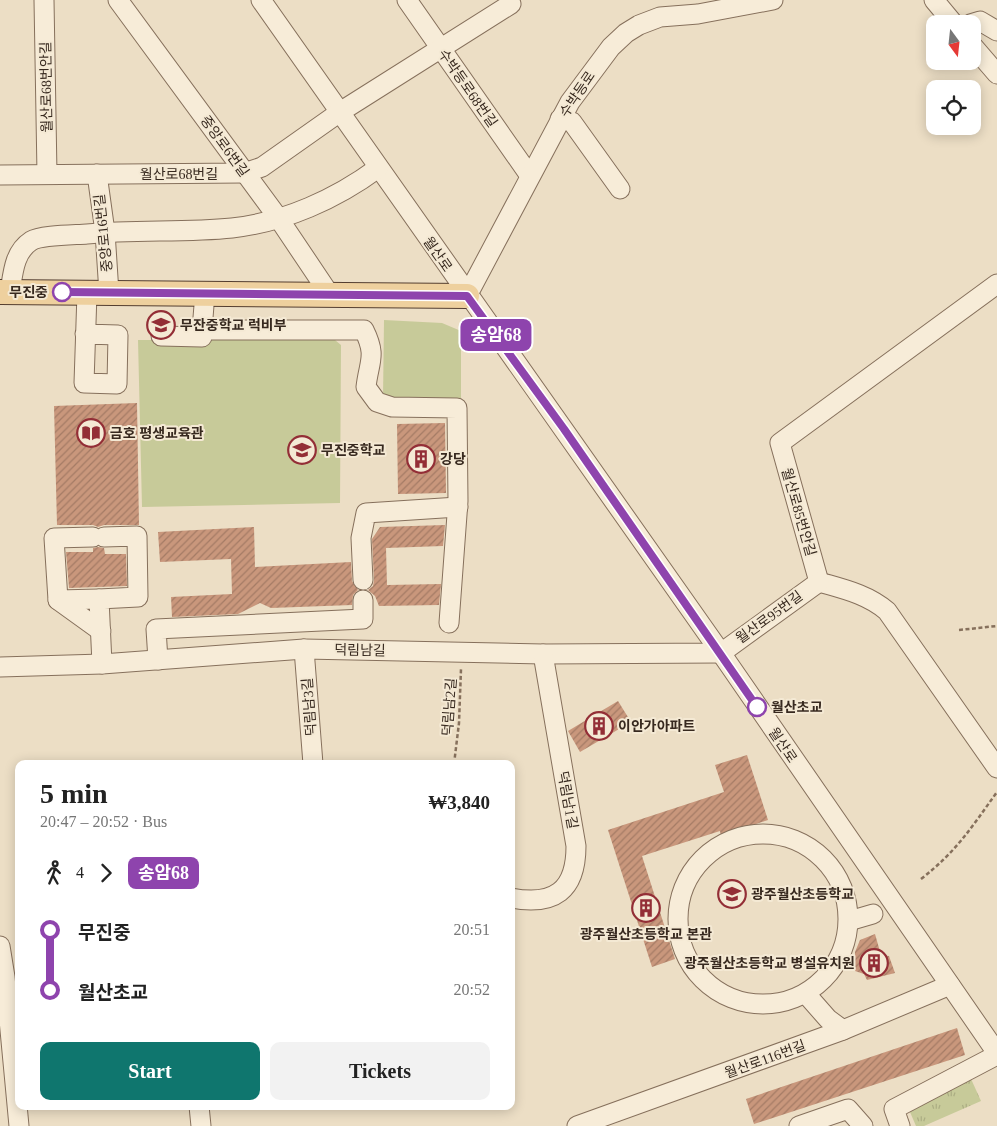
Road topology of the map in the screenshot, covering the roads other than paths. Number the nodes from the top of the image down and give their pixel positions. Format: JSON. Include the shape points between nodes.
{"nodes":[{"id":1,"x":44,"y":0,"type":"edge"},
{"id":2,"x":118,"y":0,"type":"edge"},
{"id":3,"x":260,"y":0,"type":"edge"},
{"id":4,"x":407,"y":0,"type":"edge"},
{"id":5,"x":773,"y":0,"type":"edge"},
{"id":6,"x":934,"y":0,"type":"edge"},
{"id":7,"x":511,"y":4,"type":"dead end"},
{"id":8,"x":946,"y":15,"type":"edge"},
{"id":9,"x":981,"y":22,"type":"edge"},
{"id":10,"x":997,"y":31,"type":"edge"},
{"id":11,"x":440,"y":48,"type":"junction"},
{"id":12,"x":981,"y":55,"type":"edge"},
{"id":13,"x":997,"y":74,"type":"edge"},
{"id":14,"x":340,"y":112,"type":"junction"},
{"id":15,"x":560,"y":119,"type":"junction"},
{"id":16,"x":378,"y":168,"type":"junction"},
{"id":17,"x":244,"y":173,"type":"junction"},
{"id":18,"x":47,"y":174,"type":"junction"},
{"id":19,"x":97,"y":174,"type":"junction"},
{"id":20,"x":0,"y":176,"type":"edge"},
{"id":21,"x":530,"y":176,"type":"junction"},
{"id":22,"x":620,"y":189,"type":"dead end"},
{"id":23,"x":279,"y":219,"type":"junction"},
{"id":24,"x":105,"y":232,"type":"junction"},
{"id":25,"x":997,"y":284,"type":"edge"},
{"id":26,"x":5,"y":292,"type":"edge"},
{"id":27,"x":98,"y":293,"type":"junction"},
{"id":28,"x":205,"y":294,"type":"junction"},
{"id":29,"x":330,"y":294,"type":"junction"},
{"id":30,"x":467,"y":296,"type":"junction"},
{"id":31,"x":202,"y":330,"type":"junction"},
{"id":32,"x":86,"y":334,"type":"dead end"},
{"id":33,"x":161,"y":336,"type":"dead end"},
{"id":34,"x":458,"y":507,"type":"junction"},
{"id":35,"x":363,"y":580,"type":"dead end"},
{"id":36,"x":818,"y":582,"type":"junction"},
{"id":37,"x":99,"y":599,"type":"junction"},
{"id":38,"x":58,"y":600,"type":"junction"},
{"id":39,"x":363,"y":600,"type":"dead end"},
{"id":40,"x":449,"y":623,"type":"dead end"},
{"id":41,"x":101,"y":631,"type":"junction"},
{"id":42,"x":304,"y":649,"type":"junction"},
{"id":43,"x":721,"y":653,"type":"junction"},
{"id":44,"x":543,"y":654,"type":"junction"},
{"id":45,"x":158,"y":660,"type":"junction"},
{"id":46,"x":102,"y":664,"type":"junction"},
{"id":47,"x":0,"y":667,"type":"edge"},
{"id":48,"x":313,"y":760,"type":"edge"},
{"id":49,"x":997,"y":768,"type":"edge"},
{"id":50,"x":515,"y":899,"type":"edge"},
{"id":51,"x":873,"y":914,"type":"dead end"},
{"id":52,"x":849,"y":921,"type":"junction"},
{"id":53,"x":0,"y":946,"type":"edge"},
{"id":54,"x":950,"y":985,"type":"junction"},
{"id":55,"x":806,"y":994,"type":"junction"},
{"id":56,"x":835,"y":1024,"type":"junction"},
{"id":57,"x":10,"y":1038,"type":"edge"},
{"id":58,"x":997,"y":1054,"type":"edge"},
{"id":59,"x":15,"y":1087,"type":"edge"},
{"id":60,"x":17,"y":1110,"type":"edge"},
{"id":61,"x":199,"y":1110,"type":"edge"},
{"id":62,"x":19,"y":1126,"type":"edge"},
{"id":63,"x":200,"y":1126,"type":"edge"},
{"id":64,"x":577,"y":1126,"type":"edge"},
{"id":65,"x":798,"y":1126,"type":"edge"},
{"id":66,"x":863,"y":1126,"type":"edge"},
{"id":67,"x":900,"y":1126,"type":"edge"}],
"edges":[{"from":1,"to":18,"type":"street","name":"월산로68번안길"},
{"from":2,"to":17,"type":"street","name":"중앙로6번길"},
{"from":3,"to":14,"type":"street","name":"월산로"},
{"from":4,"to":11,"type":"street","name":"수박등로68번길"},
{"from":5,"to":15,"type":"street","name":"수박등로","via":[[698,14],[660,17],[639,25],[612,47]]},
{"from":6,"to":8,"type":"street"},
{"from":7,"to":11,"type":"street","name":"월산로68번길"},
{"from":9,"to":10,"type":"street"},
{"from":11,"to":14,"type":"street","name":"월산로68번길"},
{"from":11,"to":21,"type":"street","name":"수박등로68번길"},
{"from":12,"to":13,"type":"street"},
{"from":14,"to":16,"type":"street","name":"월산로"},
{"from":14,"to":17,"type":"street","name":"월산로68번길","via":[[262,167]]},
{"from":15,"to":21,"type":"street","name":"수박등로"},
{"from":15,"to":22,"type":"street","via":[[572,122]]},
{"from":16,"to":23,"type":"street","via":[[352,187]]},
{"from":16,"to":30,"type":"street","name":"월산로"},
{"from":17,"to":19,"type":"street","name":"월산로68번길"},
{"from":17,"to":23,"type":"street","name":"중앙로6번길"},
{"from":18,"to":19,"type":"street","name":"월산로68번길"},
{"from":18,"to":20,"type":"street","name":"월산로68번길"},
{"from":19,"to":24,"type":"street","name":"중앙로16번길"},
{"from":21,"to":30,"type":"street","name":"수박등로"},
{"from":23,"to":24,"type":"street","via":[[232,228]]},
{"from":23,"to":29,"type":"street","name":"중앙로6번길"},
{"from":24,"to":26,"type":"street","via":[[33,240],[21,250]]},
{"from":24,"to":27,"type":"street","name":"중앙로16번길"},
{"from":25,"to":36,"type":"street","name":"월산로85번안길","via":[[780,443]]},
{"from":26,"to":27,"type":"main road"},
{"from":27,"to":28,"type":"main road"},
{"from":27,"to":32,"type":"street","name":"중앙로16번길"},
{"from":28,"to":29,"type":"main road"},
{"from":28,"to":31,"type":"street"},
{"from":29,"to":30,"type":"main road"},
{"from":30,"to":43,"type":"street","name":"월산로"},
{"from":31,"to":33,"type":"street","via":[[202,337]]},
{"from":31,"to":34,"type":"street","via":[[364,330],[370,342],[373,362],[366,387],[377,402],[392,407],[456,408]]},
{"from":34,"to":35,"type":"street","via":[[366,513],[361,538]]},
{"from":34,"to":40,"type":"street"},
{"from":36,"to":43,"type":"street","name":"월산로95번길"},
{"from":36,"to":49,"type":"street","via":[[855,592],[887,611]]},
{"from":37,"to":38,"type":"street"},
{"from":37,"to":38,"type":"street","via":[[138,597],[136,536],[54,538]]},
{"from":37,"to":41,"type":"street"},
{"from":38,"to":41,"type":"street"},
{"from":39,"to":45,"type":"street","via":[[363,619],[156,629]]},
{"from":41,"to":46,"type":"street"},
{"from":42,"to":44,"type":"street","name":"덕림남길"},
{"from":42,"to":45,"type":"street","name":"덕림남길"},
{"from":42,"to":48,"type":"street","name":"덕림남3길"},
{"from":43,"to":44,"type":"street","name":"덕림남길"},
{"from":43,"to":54,"type":"street","name":"월산로"},
{"from":44,"to":50,"type":"street","name":"덕림남1길","via":[[574,838],[576,868],[564,887],[552,897]]},
{"from":45,"to":46,"type":"street","name":"덕림남길"},
{"from":46,"to":47,"type":"street","name":"덕림남길"},
{"from":51,"to":52,"type":"street"},
{"from":52,"to":55,"type":"street","via":[[842,953],[828,976]]},
{"from":52,"to":55,"type":"street","via":[[847,899],[836,873],[818,853],[794,839],[767,834],[740,837],[714,849],[693,870],[680,896],[678,924],[684,953],[700,977],[722,995],[750,1004],[779,1004]]},
{"from":53,"to":57,"type":"street"},
{"from":54,"to":56,"type":"street","name":"월산로116번길"},
{"from":54,"to":58,"type":"street","name":"월산로"},
{"from":55,"to":56,"type":"street"},
{"from":56,"to":64,"type":"street","name":"월산로116번길"},
{"from":57,"to":59,"type":"street"},
{"from":58,"to":67,"type":"street","via":[[894,1109]]},
{"from":60,"to":62,"type":"street"},
{"from":61,"to":63,"type":"street"},
{"from":65,"to":66,"type":"street","via":[[848,1109]]}]}
